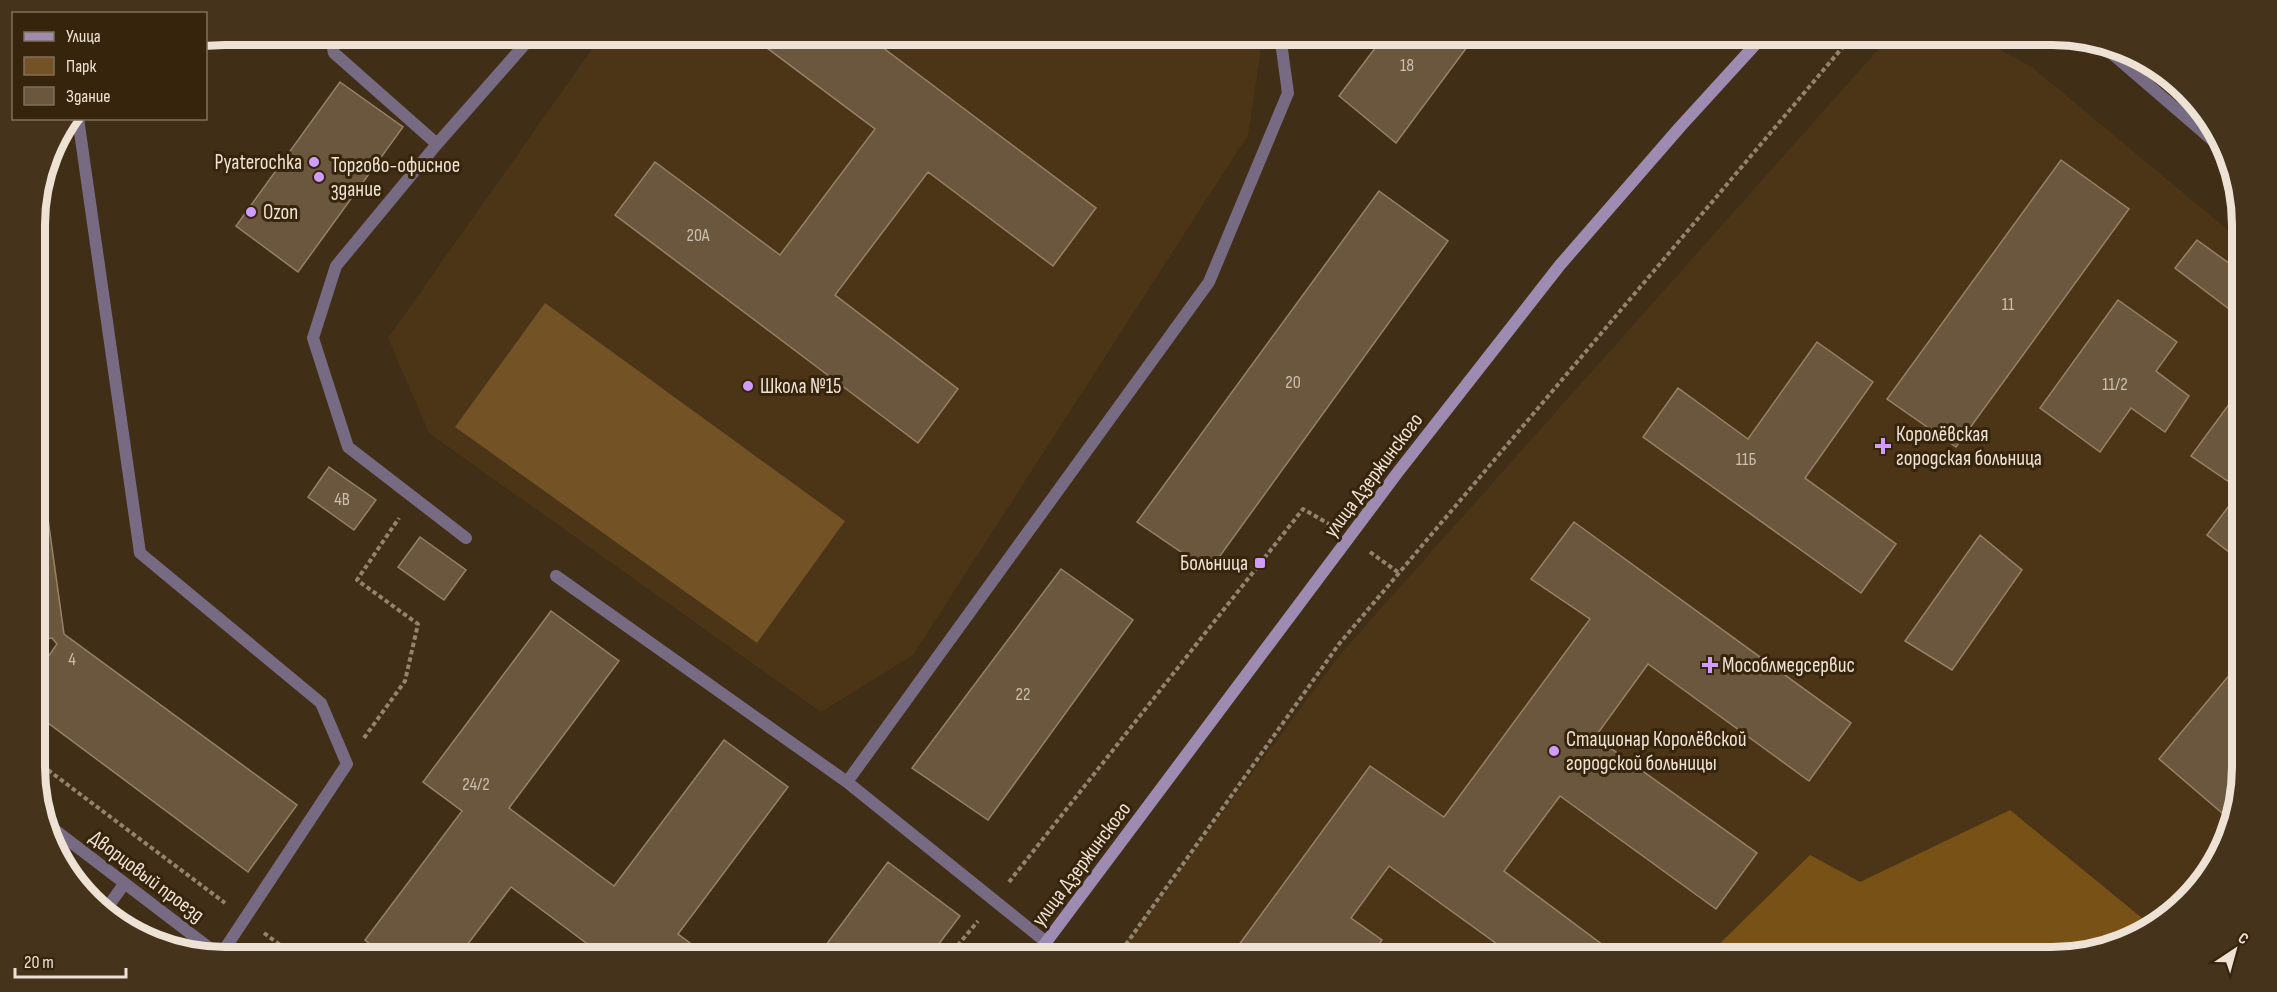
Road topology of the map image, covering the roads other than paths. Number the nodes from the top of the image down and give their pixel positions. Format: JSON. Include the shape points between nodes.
{"nodes":[{"id":1,"x":332,"y":45,"type":"edge"},
{"id":2,"x":523,"y":45,"type":"edge"},
{"id":3,"x":1281,"y":45,"type":"edge"},
{"id":4,"x":1754,"y":45,"type":"edge"},
{"id":5,"x":2116,"y":57,"type":"edge"},
{"id":6,"x":78,"y":121,"type":"edge"},
{"id":7,"x":2209,"y":137,"type":"edge"},
{"id":8,"x":437,"y":144,"type":"junction"},
{"id":9,"x":466,"y":538,"type":"dead end"},
{"id":10,"x":556,"y":576,"type":"dead end"},
{"id":11,"x":847,"y":783,"type":"junction"},
{"id":12,"x":58,"y":832,"type":"edge"},
{"id":13,"x":124,"y":884,"type":"junction"},
{"id":14,"x":110,"y":904,"type":"edge"},
{"id":15,"x":1047,"y":942,"type":"junction"},
{"id":16,"x":206,"y":945,"type":"edge"},
{"id":17,"x":226,"y":947,"type":"edge"},
{"id":18,"x":1043,"y":947,"type":"edge"}],
"edges":[{"from":1,"to":8,"type":"street","via":[[334,53]]},
{"from":2,"to":8,"type":"street"},
{"from":3,"to":11,"type":"street","via":[[1288,93],[1209,282]]},
{"from":4,"to":15,"type":"street","name":"улица Дзержинского","via":[[1560,265],[1398,472]]},
{"from":5,"to":7,"type":"street"},
{"from":6,"to":17,"type":"street","via":[[140,553],[321,703],[346,764]]},
{"from":8,"to":9,"type":"street","via":[[336,266],[313,338],[348,447]]},
{"from":10,"to":11,"type":"street"},
{"from":11,"to":15,"type":"street"},
{"from":12,"to":13,"type":"street","name":"Дворцовый проезд"},
{"from":13,"to":14,"type":"street"},
{"from":13,"to":16,"type":"street","name":"Дворцовый проезд"},
{"from":15,"to":18,"type":"street","name":"улица Дзержинского"}]}
